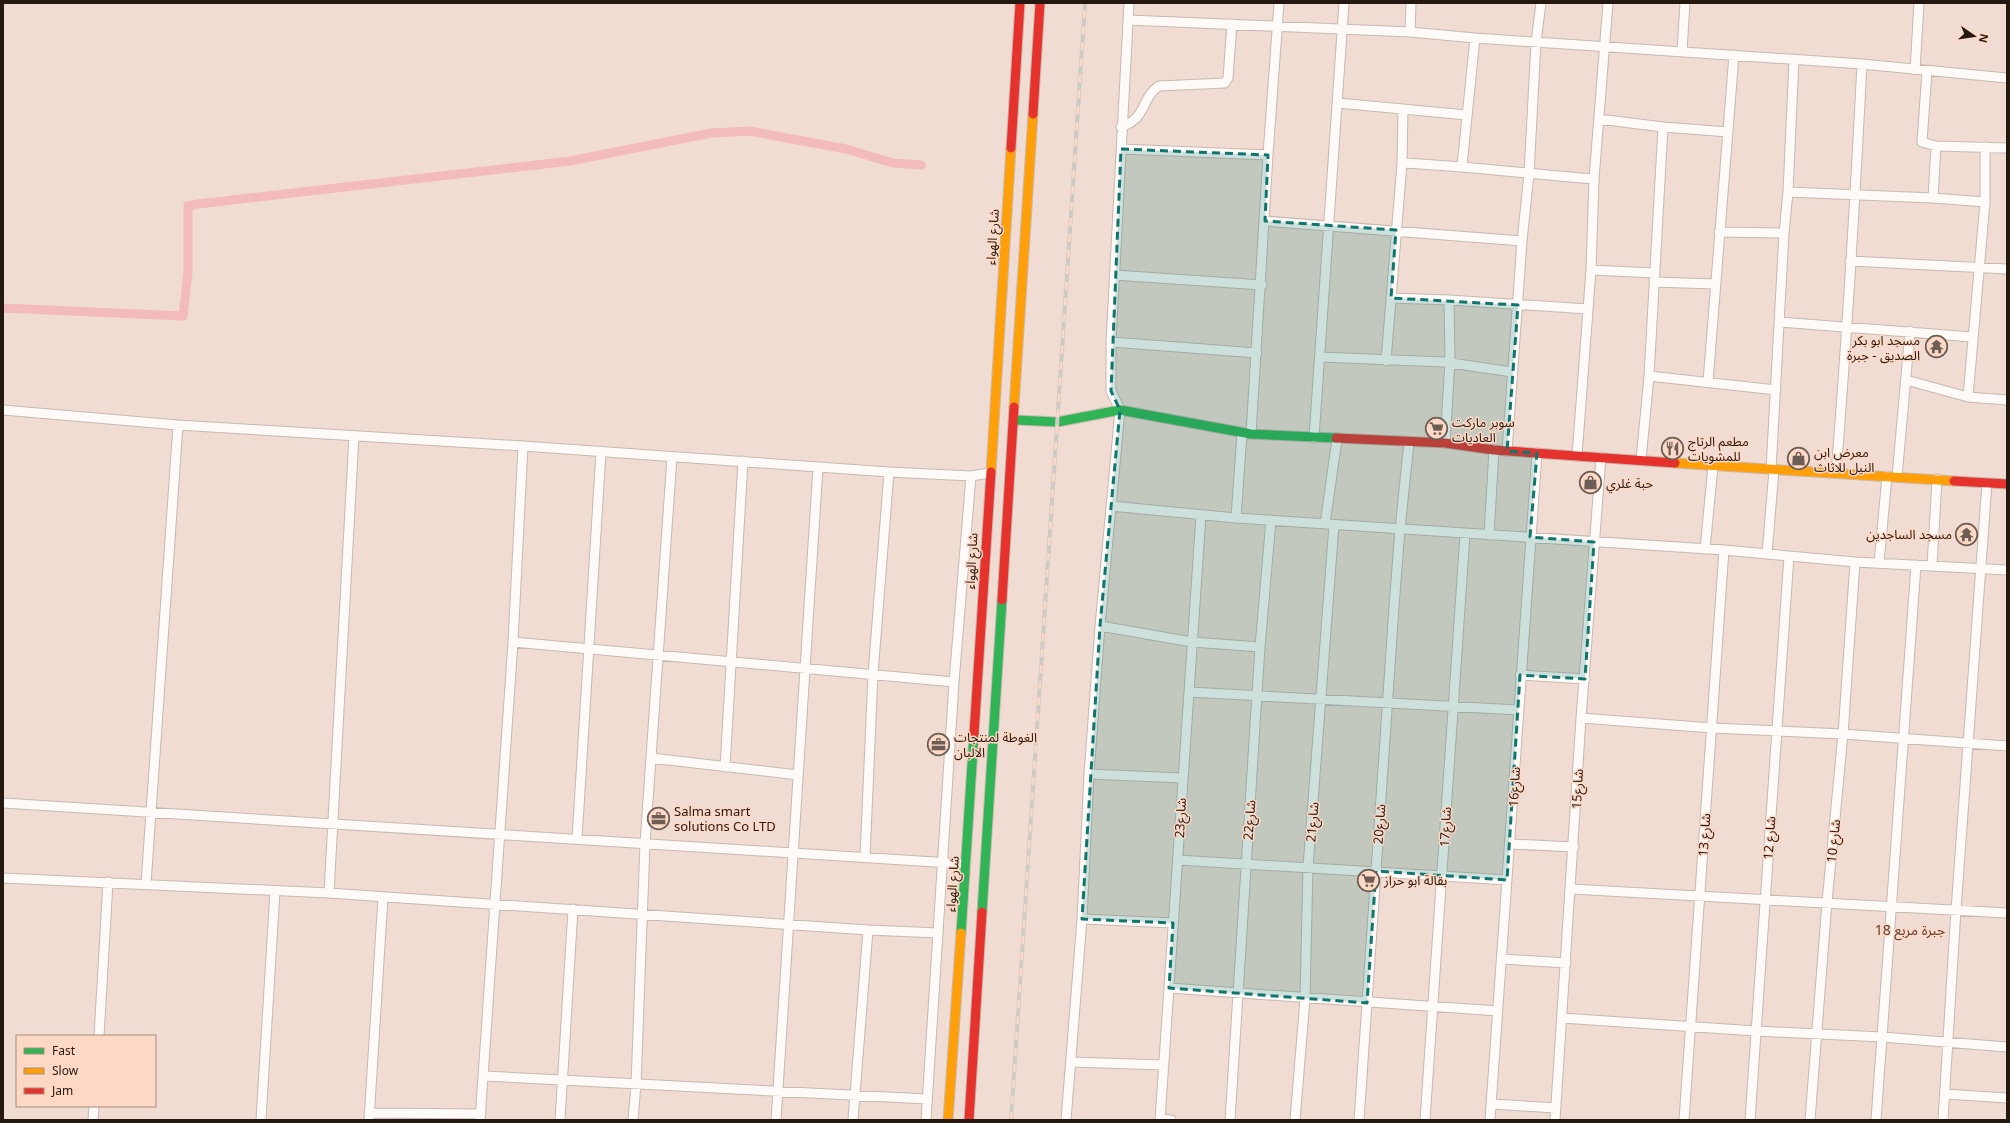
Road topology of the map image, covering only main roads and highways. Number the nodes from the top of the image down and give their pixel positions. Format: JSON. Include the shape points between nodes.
{"nodes":[{"id":1,"x":1020,"y":3,"type":"edge"},
{"id":2,"x":1040,"y":3,"type":"edge"},
{"id":3,"x":1014,"y":420,"type":"junction"},
{"id":4,"x":2007,"y":484,"type":"edge"},
{"id":5,"x":948,"y":1120,"type":"edge"},
{"id":6,"x":969,"y":1120,"type":"edge"}],
"edges":[{"from":1,"to":5,"type":"main road","name":"شارع الهواء"},
{"from":2,"to":3,"type":"main road"},
{"from":3,"to":4,"type":"main road","via":[[1057,422],[1120,410],[1247,433],[1445,443],[1507,451]]},
{"from":3,"to":6,"type":"main road"}]}
